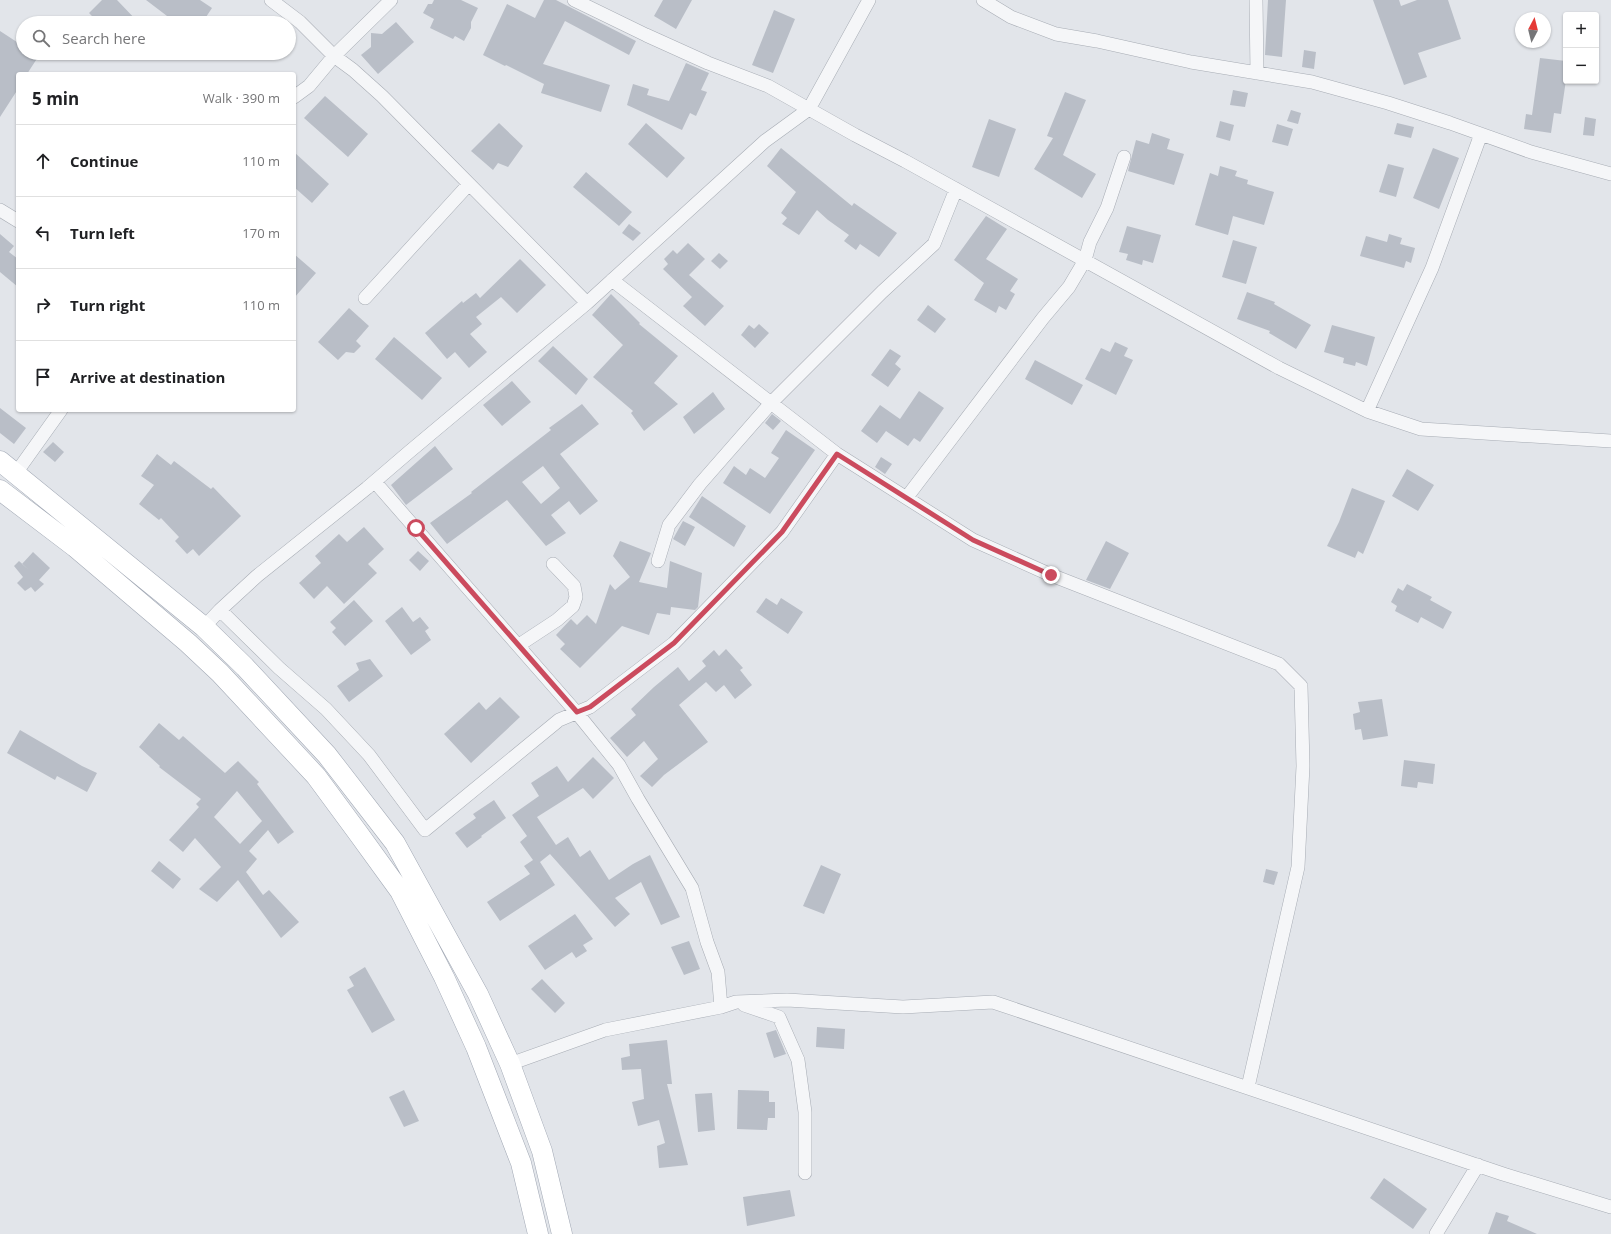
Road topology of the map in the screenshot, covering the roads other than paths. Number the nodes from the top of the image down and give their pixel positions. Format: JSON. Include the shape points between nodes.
{"nodes":[{"id":1,"x":271,"y":0,"type":"edge"},
{"id":2,"x":391,"y":0,"type":"edge"},
{"id":3,"x":574,"y":0,"type":"edge"},
{"id":4,"x":869,"y":0,"type":"edge"},
{"id":5,"x":983,"y":0,"type":"edge"},
{"id":6,"x":1256,"y":0,"type":"edge"},
{"id":7,"x":292,"y":16,"type":"edge"},
{"id":8,"x":296,"y":19,"type":"edge"},
{"id":9,"x":334,"y":56,"type":"junction"},
{"id":10,"x":1257,"y":73,"type":"junction"},
{"id":11,"x":296,"y":96,"type":"edge"},
{"id":12,"x":809,"y":109,"type":"junction"},
{"id":13,"x":1480,"y":134,"type":"junction"},
{"id":14,"x":1124,"y":157,"type":"dead end"},
{"id":15,"x":1611,"y":174,"type":"edge"},
{"id":16,"x":469,"y":184,"type":"junction"},
{"id":17,"x":956,"y":189,"type":"junction"},
{"id":18,"x":0,"y":210,"type":"edge"},
{"id":19,"x":16,"y":220,"type":"edge"},
{"id":20,"x":1085,"y":260,"type":"junction"},
{"id":21,"x":612,"y":280,"type":"junction"},
{"id":22,"x":365,"y":298,"type":"dead end"},
{"id":23,"x":587,"y":303,"type":"junction"},
{"id":24,"x":772,"y":403,"type":"junction"},
{"id":25,"x":1367,"y":411,"type":"junction"},
{"id":26,"x":60,"y":412,"type":"edge"},
{"id":27,"x":1611,"y":441,"type":"edge"},
{"id":28,"x":837,"y":454,"type":"junction"},
{"id":29,"x":0,"y":461,"type":"edge"},
{"id":30,"x":16,"y":473,"type":"junction"},
{"id":31,"x":375,"y":482,"type":"junction"},
{"id":32,"x":0,"y":490,"type":"edge"},
{"id":33,"x":907,"y":497,"type":"junction"},
{"id":34,"x":658,"y":561,"type":"dead end"},
{"id":35,"x":553,"y":564,"type":"dead end"},
{"id":36,"x":220,"y":610,"type":"junction"},
{"id":37,"x":204,"y":627,"type":"junction"},
{"id":38,"x":519,"y":646,"type":"junction"},
{"id":39,"x":577,"y":712,"type":"junction"},
{"id":40,"x":736,"y":1002,"type":"junction"},
{"id":41,"x":721,"y":1007,"type":"junction"},
{"id":42,"x":510,"y":1064,"type":"junction"},
{"id":43,"x":1248,"y":1087,"type":"junction"},
{"id":44,"x":1478,"y":1165,"type":"junction"},
{"id":45,"x":805,"y":1173,"type":"dead end"},
{"id":46,"x":1611,"y":1207,"type":"edge"},
{"id":47,"x":538,"y":1234,"type":"edge"},
{"id":48,"x":562,"y":1234,"type":"edge"},
{"id":49,"x":1436,"y":1234,"type":"edge"}],
"edges":[{"from":1,"to":7,"type":"street"},
{"from":2,"to":9,"type":"street"},
{"from":3,"to":12,"type":"street","via":[[708,64],[768,86]]},
{"from":4,"to":12,"type":"street"},
{"from":5,"to":10,"type":"street","via":[[1011,17],[1056,34]]},
{"from":6,"to":10,"type":"street"},
{"from":8,"to":9,"type":"street"},
{"from":9,"to":11,"type":"street","via":[[309,86]]},
{"from":9,"to":16,"type":"street","via":[[382,96]]},
{"from":10,"to":13,"type":"street","via":[[1312,82],[1388,103]]},
{"from":12,"to":17,"type":"street"},
{"from":12,"to":21,"type":"street","via":[[765,141]]},
{"from":13,"to":15,"type":"street","via":[[1531,152]]},
{"from":13,"to":25,"type":"street","via":[[1432,268]]},
{"from":14,"to":20,"type":"street","via":[[1107,208],[1090,242]]},
{"from":16,"to":22,"type":"street"},
{"from":16,"to":23,"type":"street"},
{"from":17,"to":20,"type":"street"},
{"from":17,"to":24,"type":"street","via":[[934,244],[882,292]]},
{"from":18,"to":19,"type":"street"},
{"from":20,"to":25,"type":"street","via":[[1279,368]]},
{"from":20,"to":33,"type":"street","via":[[1069,287]]},
{"from":21,"to":23,"type":"street"},
{"from":21,"to":24,"type":"street"},
{"from":23,"to":31,"type":"street"},
{"from":24,"to":28,"type":"street"},
{"from":24,"to":34,"type":"street","via":[[700,484],[669,525]]},
{"from":25,"to":27,"type":"street","via":[[1421,429]]},
{"from":26,"to":30,"type":"street"},
{"from":28,"to":33,"type":"street"},
{"from":28,"to":39,"type":"street","via":[[782,532],[674,643],[590,707]]},
{"from":29,"to":30,"type":"main road"},
{"from":30,"to":37,"type":"main road"},
{"from":31,"to":36,"type":"street","via":[[257,576]]},
{"from":31,"to":38,"type":"street"},
{"from":32,"to":47,"type":"main road","via":[[75,547],[215,668],[316,776],[400,891],[444,977],[476,1048],[521,1163]]},
{"from":33,"to":43,"type":"street","via":[[973,540],[1051,575],[1279,664],[1301,686],[1304,766],[1298,867]]},
{"from":35,"to":38,"type":"street","via":[[574,586],[576,597],[573,606]]},
{"from":36,"to":37,"type":"street"},
{"from":36,"to":39,"type":"street","via":[[279,668],[326,709],[369,755],[425,830],[559,720]]},
{"from":37,"to":42,"type":"main road","via":[[327,755],[395,843],[478,994]]},
{"from":38,"to":39,"type":"street"},
{"from":39,"to":41,"type":"street","via":[[619,765],[692,888],[718,972]]},
{"from":40,"to":41,"type":"street"},
{"from":40,"to":43,"type":"street","via":[[788,1000],[903,1007],[993,1002]]},
{"from":40,"to":45,"type":"street","via":[[779,1017],[798,1060],[804,1112]]},
{"from":41,"to":42,"type":"street","via":[[605,1030]]},
{"from":42,"to":48,"type":"main road","via":[[542,1151]]},
{"from":43,"to":44,"type":"street"},
{"from":44,"to":46,"type":"street"},
{"from":44,"to":49,"type":"street"}]}
